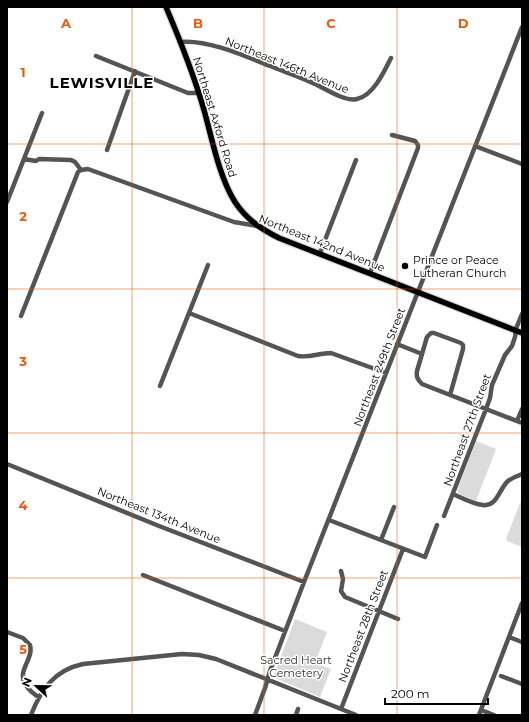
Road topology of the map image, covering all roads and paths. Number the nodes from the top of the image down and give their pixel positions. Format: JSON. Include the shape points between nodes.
{"nodes":[{"id":1,"x":166,"y":7,"type":"edge"},
{"id":2,"x":522,"y":27,"type":"edge"},
{"id":3,"x":180,"y":42,"type":"junction"},
{"id":4,"x":96,"y":56,"type":"dead end"},
{"id":5,"x":391,"y":58,"type":"dead end"},
{"id":6,"x":135,"y":71,"type":"junction"},
{"id":7,"x":199,"y":92,"type":"junction"},
{"id":8,"x":42,"y":113,"type":"dead end"},
{"id":9,"x":392,"y":135,"type":"dead end"},
{"id":10,"x":475,"y":146,"type":"junction"},
{"id":11,"x":106,"y":150,"type":"dead end"},
{"id":12,"x":24,"y":159,"type":"junction"},
{"id":13,"x":356,"y":160,"type":"dead end"},
{"id":14,"x":522,"y":164,"type":"edge"},
{"id":15,"x":81,"y":170,"type":"junction"},
{"id":16,"x":7,"y":202,"type":"edge"},
{"id":17,"x":257,"y":226,"type":"junction"},
{"id":18,"x":320,"y":253,"type":"junction"},
{"id":19,"x":208,"y":265,"type":"dead end"},
{"id":20,"x":370,"y":272,"type":"junction"},
{"id":21,"x":418,"y":292,"type":"junction"},
{"id":22,"x":189,"y":313,"type":"junction"},
{"id":23,"x":522,"y":314,"type":"edge"},
{"id":24,"x":21,"y":316,"type":"dead end"},
{"id":25,"x":516,"y":330,"type":"junction"},
{"id":26,"x":522,"y":332,"type":"edge"},
{"id":27,"x":397,"y":344,"type":"junction"},
{"id":28,"x":422,"y":354,"type":"junction"},
{"id":29,"x":386,"y":373,"type":"junction"},
{"id":30,"x":160,"y":386,"type":"dead end"},
{"id":31,"x":450,"y":394,"type":"junction"},
{"id":32,"x":486,"y":409,"type":"junction"},
{"id":33,"x":522,"y":409,"type":"edge"},
{"id":34,"x":517,"y":421,"type":"junction"},
{"id":35,"x":522,"y":423,"type":"edge"},
{"id":36,"x":7,"y":464,"type":"edge"},
{"id":37,"x":522,"y":474,"type":"edge"},
{"id":38,"x":453,"y":494,"type":"junction"},
{"id":39,"x":394,"y":507,"type":"dead end"},
{"id":40,"x":444,"y":516,"type":"dead end"},
{"id":41,"x":329,"y":520,"type":"junction"},
{"id":42,"x":437,"y":525,"type":"dead end"},
{"id":43,"x":381,"y":540,"type":"junction"},
{"id":44,"x":403,"y":549,"type":"junction"},
{"id":45,"x":341,"y":571,"type":"dead end"},
{"id":46,"x":143,"y":576,"type":"dead end"},
{"id":47,"x":304,"y":582,"type":"junction"},
{"id":48,"x":522,"y":603,"type":"edge"},
{"id":49,"x":379,"y":611,"type":"junction"},
{"id":50,"x":398,"y":619,"type":"dead end"},
{"id":51,"x":285,"y":631,"type":"junction"},
{"id":52,"x":7,"y":632,"type":"edge"},
{"id":53,"x":509,"y":637,"type":"junction"},
{"id":54,"x":522,"y":642,"type":"edge"},
{"id":55,"x":501,"y":676,"type":"dead end"},
{"id":56,"x":268,"y":680,"type":"junction"},
{"id":57,"x":522,"y":684,"type":"edge"},
{"id":58,"x":39,"y":697,"type":"junction"},
{"id":59,"x":298,"y":709,"type":"dead end"},
{"id":60,"x":340,"y":709,"type":"junction"},
{"id":61,"x":480,"y":713,"type":"edge"},
{"id":62,"x":31,"y":715,"type":"edge"},
{"id":63,"x":255,"y":715,"type":"edge"},
{"id":64,"x":296,"y":715,"type":"edge"},
{"id":65,"x":356,"y":715,"type":"edge"},
{"id":66,"x":494,"y":715,"type":"edge"}],
"edges":[{"from":1,"to":3,"type":"main road","name":"Northeast Axford Road"},
{"from":2,"to":10,"type":"street","name":"Northeast 249th Street"},
{"from":3,"to":5,"type":"street","name":"Northeast 146th Avenue","via":[[188,41],[226,48],[352,100],[362,98],[372,89]]},
{"from":3,"to":7,"type":"main road","name":"Northeast Axford Road"},
{"from":4,"to":6,"type":"street"},
{"from":6,"to":7,"type":"street","via":[[188,93]]},
{"from":6,"to":11,"type":"street"},
{"from":7,"to":17,"type":"main road","name":"Northeast Axford Road","via":[[224,182],[242,212]]},
{"from":8,"to":12,"type":"street"},
{"from":9,"to":20,"type":"street","via":[[415,141],[418,148]]},
{"from":10,"to":14,"type":"street"},
{"from":10,"to":21,"type":"street","name":"Northeast 249th Street"},
{"from":12,"to":15,"type":"street","name":"Northeast 142nd Avenue","via":[[71,160]]},
{"from":12,"to":16,"type":"street"},
{"from":13,"to":18,"type":"street"},
{"from":15,"to":17,"type":"street","name":"Northeast 142nd Avenue","via":[[88,170],[234,222]]},
{"from":15,"to":24,"type":"street","via":[[78,172]]},
{"from":17,"to":18,"type":"main road","name":"Northeast 142nd Avenue","via":[[279,238]]},
{"from":18,"to":20,"type":"main road","name":"Northeast 142nd Avenue"},
{"from":19,"to":22,"type":"street"},
{"from":20,"to":21,"type":"main road","name":"Northeast 142nd Avenue"},
{"from":21,"to":25,"type":"main road","name":"Northeast 142nd Avenue"},
{"from":21,"to":27,"type":"street","name":"Northeast 249th Street"},
{"from":22,"to":29,"type":"street","via":[[298,356],[311,357],[331,353]]},
{"from":22,"to":30,"type":"street"},
{"from":23,"to":25,"type":"street","name":"Northeast 27th Street"},
{"from":25,"to":26,"type":"main road","name":"Northeast 142nd Avenue"},
{"from":25,"to":32,"type":"street","name":"Northeast 27th Street","via":[[492,385]]},
{"from":27,"to":28,"type":"street"},
{"from":27,"to":29,"type":"street","name":"Northeast 249th Street"},
{"from":28,"to":31,"type":"street","via":[[418,380],[422,384]]},
{"from":28,"to":31,"type":"street","via":[[429,334],[434,333],[463,345]]},
{"from":29,"to":41,"type":"street","name":"Northeast 249th Street"},
{"from":31,"to":32,"type":"street"},
{"from":32,"to":34,"type":"street"},
{"from":32,"to":38,"type":"street","name":"Northeast 27th Street"},
{"from":33,"to":34,"type":"street"},
{"from":34,"to":35,"type":"street"},
{"from":36,"to":47,"type":"street","name":"Northeast 134th Avenue"},
{"from":37,"to":38,"type":"street","via":[[507,482],[495,501],[486,505]]},
{"from":38,"to":40,"type":"street","name":"Northeast 27th Street"},
{"from":39,"to":43,"type":"street"},
{"from":41,"to":43,"type":"street"},
{"from":41,"to":47,"type":"street","name":"Northeast 249th Street"},
{"from":42,"to":44,"type":"street","via":[[425,557]]},
{"from":43,"to":44,"type":"street"},
{"from":44,"to":49,"type":"street","name":"Northeast 28th Street"},
{"from":45,"to":49,"type":"street","via":[[343,596]]},
{"from":46,"to":51,"type":"street"},
{"from":47,"to":51,"type":"street","name":"Northeast 249th Street"},
{"from":48,"to":53,"type":"street"},
{"from":49,"to":50,"type":"street"},
{"from":49,"to":60,"type":"street","name":"Northeast 28th Street"},
{"from":51,"to":56,"type":"street","name":"Northeast 249th Street"},
{"from":52,"to":58,"type":"street","via":[[24,638],[30,645],[23,678],[29,690]]},
{"from":53,"to":54,"type":"street"},
{"from":53,"to":61,"type":"street"},
{"from":55,"to":57,"type":"street"},
{"from":56,"to":58,"type":"street","via":[[216,659],[188,654],[167,655],[83,664],[69,668],[56,676]]},
{"from":56,"to":60,"type":"street"},
{"from":56,"to":63,"type":"street","name":"Northeast 249th Street"},
{"from":58,"to":62,"type":"street"},
{"from":59,"to":64,"type":"street"},
{"from":60,"to":65,"type":"street"},
{"from":61,"to":66,"type":"street"}]}
